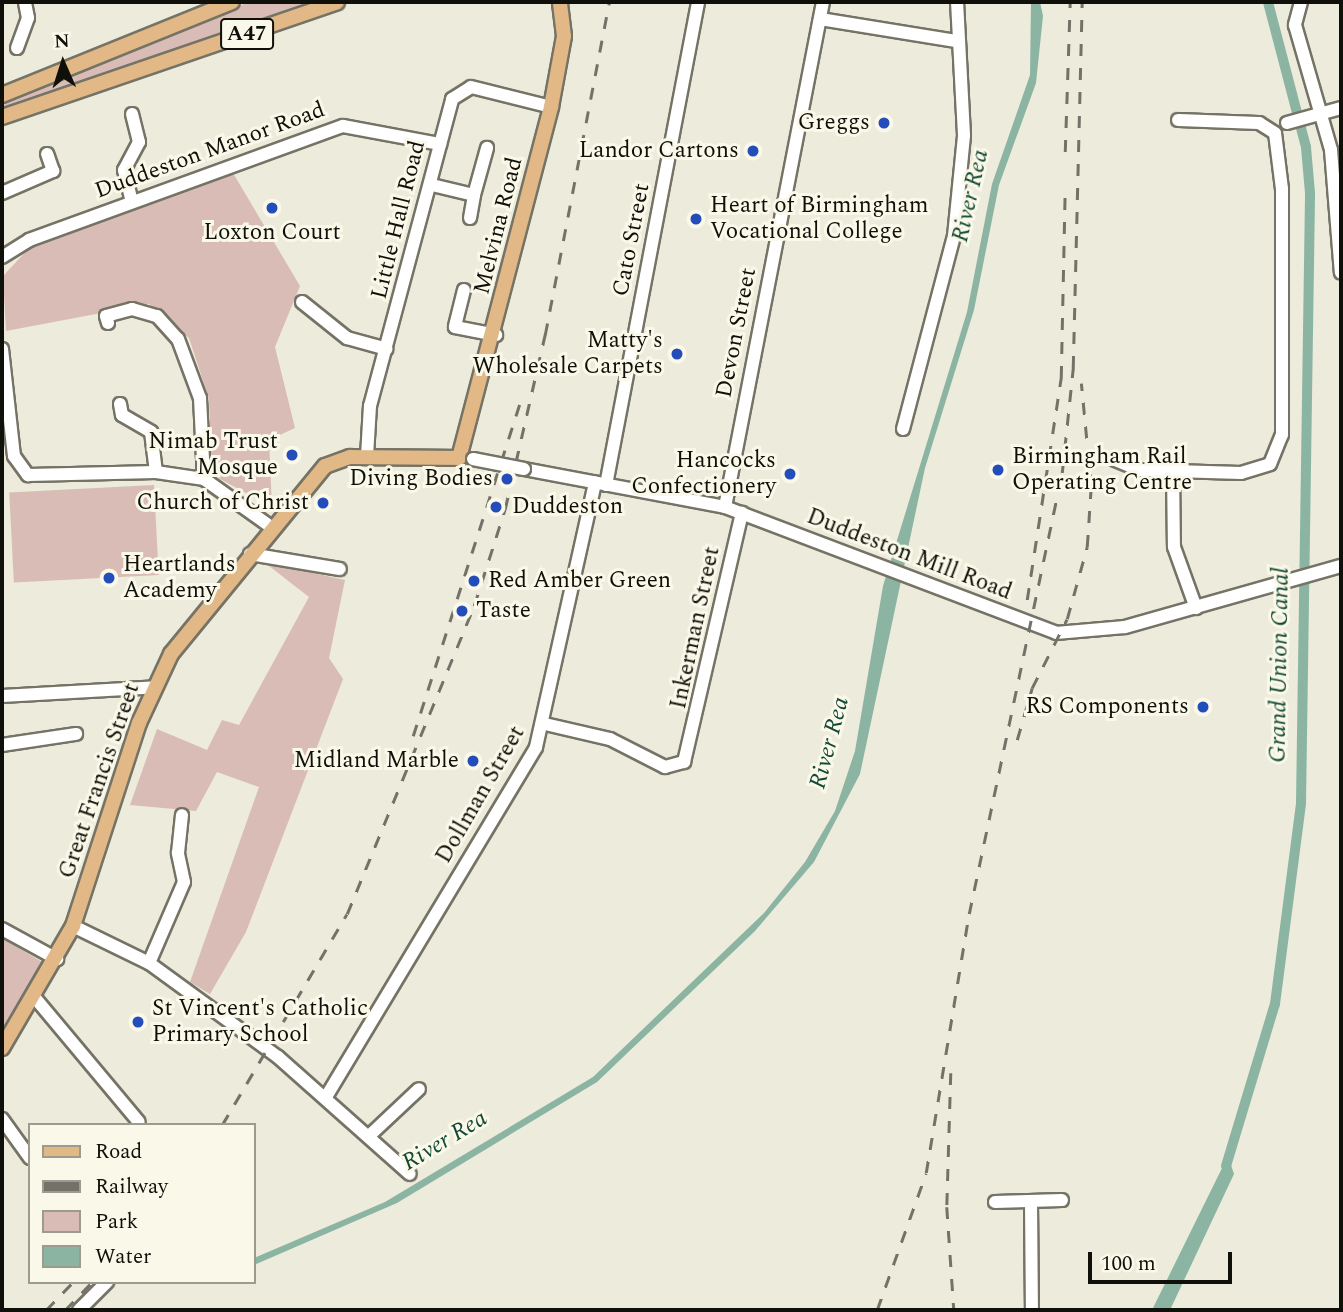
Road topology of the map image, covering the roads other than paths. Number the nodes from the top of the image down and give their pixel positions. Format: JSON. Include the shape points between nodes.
{"nodes":[{"id":1,"x":25,"y":2,"type":"edge"},
{"id":2,"x":232,"y":2,"type":"edge"},
{"id":3,"x":337,"y":2,"type":"edge"},
{"id":4,"x":560,"y":2,"type":"edge"},
{"id":5,"x":698,"y":2,"type":"edge"},
{"id":6,"x":822,"y":2,"type":"edge"},
{"id":7,"x":957,"y":2,"type":"edge"},
{"id":8,"x":1301,"y":2,"type":"edge"},
{"id":9,"x":820,"y":19,"type":"junction"},
{"id":10,"x":956,"y":41,"type":"junction"},
{"id":11,"x":17,"y":48,"type":"dead end"},
{"id":12,"x":2,"y":95,"type":"edge"},
{"id":13,"x":551,"y":107,"type":"junction"},
{"id":14,"x":1341,"y":108,"type":"edge"},
{"id":15,"x":132,"y":114,"type":"dead end"},
{"id":16,"x":1316,"y":115,"type":"junction"},
{"id":17,"x":2,"y":117,"type":"edge"},
{"id":18,"x":1178,"y":120,"type":"dead end"},
{"id":19,"x":1287,"y":123,"type":"dead end"},
{"id":20,"x":440,"y":144,"type":"junction"},
{"id":21,"x":487,"y":148,"type":"dead end"},
{"id":22,"x":47,"y":154,"type":"dead end"},
{"id":23,"x":432,"y":185,"type":"junction"},
{"id":24,"x":2,"y":193,"type":"edge"},
{"id":25,"x":474,"y":195,"type":"junction"},
{"id":26,"x":132,"y":201,"type":"junction"},
{"id":27,"x":470,"y":218,"type":"dead end"},
{"id":28,"x":2,"y":257,"type":"edge"},
{"id":29,"x":1341,"y":273,"type":"edge"},
{"id":30,"x":464,"y":290,"type":"dead end"},
{"id":31,"x":302,"y":302,"type":"dead end"},
{"id":32,"x":106,"y":316,"type":"dead end"},
{"id":33,"x":496,"y":335,"type":"junction"},
{"id":34,"x":2,"y":349,"type":"edge"},
{"id":35,"x":387,"y":349,"type":"junction"},
{"id":36,"x":121,"y":413,"type":"dead end"},
{"id":37,"x":904,"y":429,"type":"dead end"},
{"id":38,"x":7,"y":440,"type":"edge"},
{"id":39,"x":367,"y":456,"type":"junction"},
{"id":40,"x":466,"y":459,"type":"junction"},
{"id":41,"x":1115,"y":460,"type":"dead end"},
{"id":42,"x":1173,"y":470,"type":"junction"},
{"id":43,"x":156,"y":472,"type":"junction"},
{"id":44,"x":204,"y":479,"type":"junction"},
{"id":45,"x":601,"y":484,"type":"junction"},
{"id":46,"x":725,"y":507,"type":"junction"},
{"id":47,"x":742,"y":513,"type":"junction"},
{"id":48,"x":271,"y":526,"type":"junction"},
{"id":49,"x":250,"y":554,"type":"junction"},
{"id":50,"x":1341,"y":566,"type":"edge"},
{"id":51,"x":340,"y":569,"type":"dead end"},
{"id":52,"x":1195,"y":608,"type":"junction"},
{"id":53,"x":156,"y":687,"type":"junction"},
{"id":54,"x":2,"y":696,"type":"edge"},
{"id":55,"x":545,"y":724,"type":"junction"},
{"id":56,"x":76,"y":734,"type":"dead end"},
{"id":57,"x":2,"y":745,"type":"edge"},
{"id":58,"x":183,"y":815,"type":"dead end"},
{"id":59,"x":73,"y":926,"type":"junction"},
{"id":60,"x":2,"y":929,"type":"edge"},
{"id":61,"x":57,"y":959,"type":"junction"},
{"id":62,"x":149,"y":963,"type":"junction"},
{"id":63,"x":36,"y":999,"type":"junction"},
{"id":64,"x":2,"y":1048,"type":"edge"},
{"id":65,"x":419,"y":1089,"type":"dead end"},
{"id":66,"x":326,"y":1097,"type":"junction"},
{"id":67,"x":2,"y":1119,"type":"edge"},
{"id":68,"x":139,"y":1122,"type":"dead end"},
{"id":69,"x":370,"y":1135,"type":"junction"},
{"id":70,"x":28,"y":1155,"type":"edge"},
{"id":71,"x":410,"y":1174,"type":"dead end"},
{"id":72,"x":1062,"y":1200,"type":"dead end"},
{"id":73,"x":995,"y":1202,"type":"dead end"},
{"id":74,"x":1031,"y":1202,"type":"junction"},
{"id":75,"x":105,"y":1284,"type":"edge"},
{"id":76,"x":79,"y":1310,"type":"edge"},
{"id":77,"x":1032,"y":1310,"type":"edge"}],
"edges":[{"from":1,"to":11,"type":"street","via":[[28,18]]},
{"from":2,"to":12,"type":"main road","number":"A47"},
{"from":3,"to":17,"type":"main road","number":"A47"},
{"from":4,"to":13,"type":"main road","name":"Melvina Road","via":[[564,36]]},
{"from":5,"to":45,"type":"street","name":"Cato Street"},
{"from":6,"to":9,"type":"street","name":"Devon Street"},
{"from":7,"to":10,"type":"street"},
{"from":8,"to":16,"type":"street","via":[[1295,25]]},
{"from":9,"to":10,"type":"street"},
{"from":9,"to":46,"type":"street","name":"Devon Street"},
{"from":10,"to":37,"type":"street","via":[[964,135],[954,236]]},
{"from":13,"to":20,"type":"street","name":"Little Hall Road","via":[[460,88]]},
{"from":13,"to":33,"type":"main road","name":"Melvina Road"},
{"from":14,"to":16,"type":"street"},
{"from":15,"to":26,"type":"street","via":[[144,131],[124,170]]},
{"from":16,"to":19,"type":"street"},
{"from":16,"to":29,"type":"street","via":[[1335,172],[1335,254]]},
{"from":18,"to":42,"type":"street","via":[[1259,123],[1275,134],[1282,188],[1283,404],[1278,455],[1263,468]]},
{"from":20,"to":23,"type":"street","name":"Little Hall Road"},
{"from":20,"to":26,"type":"street","name":"Duddeston Manor Road","via":[[343,126]]},
{"from":21,"to":25,"type":"street"},
{"from":22,"to":24,"type":"street","via":[[53,175]]},
{"from":23,"to":25,"type":"street"},
{"from":23,"to":35,"type":"street","name":"Little Hall Road"},
{"from":25,"to":27,"type":"street"},
{"from":26,"to":28,"type":"street","name":"Duddeston Manor Road","via":[[29,240]]},
{"from":30,"to":33,"type":"street","via":[[455,327]]},
{"from":31,"to":35,"type":"street","via":[[347,338]]},
{"from":32,"to":44,"type":"street","via":[[132,309],[157,316],[178,339],[201,398]]},
{"from":33,"to":40,"type":"main road","name":"Melvina Road"},
{"from":34,"to":38,"type":"street"},
{"from":35,"to":39,"type":"street","name":"Little Hall Road","via":[[370,406]]},
{"from":36,"to":43,"type":"street","via":[[151,432]]},
{"from":38,"to":43,"type":"street","via":[[19,468],[41,479]]},
{"from":39,"to":40,"type":"main road","name":"Great Francis Street"},
{"from":39,"to":48,"type":"main road","name":"Great Francis Street","via":[[325,466]]},
{"from":40,"to":45,"type":"street","name":"Duddeston Mill Road","bridge":true},
{"from":41,"to":42,"type":"street","via":[[1140,470]]},
{"from":42,"to":52,"type":"street","via":[[1174,547]]},
{"from":43,"to":44,"type":"street"},
{"from":44,"to":48,"type":"street"},
{"from":45,"to":46,"type":"street","name":"Duddeston Mill Road"},
{"from":45,"to":55,"type":"street","name":"Dollman Street"},
{"from":46,"to":47,"type":"street","name":"Duddeston Mill Road"},
{"from":47,"to":52,"type":"street","name":"Duddeston Mill Road","via":[[1056,633],[1125,627]]},
{"from":47,"to":55,"type":"street","name":"Inkerman Street","via":[[691,752],[674,768],[665,767],[610,739]]},
{"from":48,"to":49,"type":"main road","name":"Great Francis Street"},
{"from":49,"to":51,"type":"street"},
{"from":49,"to":53,"type":"main road","name":"Great Francis Street","via":[[171,654]]},
{"from":50,"to":52,"type":"street","name":"Duddeston Mill Road"},
{"from":53,"to":54,"type":"street"},
{"from":53,"to":59,"type":"main road","name":"Great Francis Street"},
{"from":55,"to":66,"type":"street","name":"Dollman Street"},
{"from":56,"to":57,"type":"street"},
{"from":58,"to":62,"type":"street","via":[[178,853],[184,882]]},
{"from":59,"to":61,"type":"main road","name":"Great Francis Street"},
{"from":59,"to":62,"type":"street"},
{"from":60,"to":61,"type":"street"},
{"from":61,"to":63,"type":"main road","name":"Great Francis Street"},
{"from":62,"to":66,"type":"street"},
{"from":63,"to":64,"type":"main road","name":"Great Francis Street"},
{"from":63,"to":68,"type":"street"},
{"from":65,"to":69,"type":"street"},
{"from":66,"to":69,"type":"street"},
{"from":67,"to":70,"type":"street"},
{"from":69,"to":71,"type":"street"},
{"from":72,"to":74,"type":"street"},
{"from":73,"to":74,"type":"street"},
{"from":74,"to":77,"type":"street"},
{"from":75,"to":76,"type":"street"}]}
